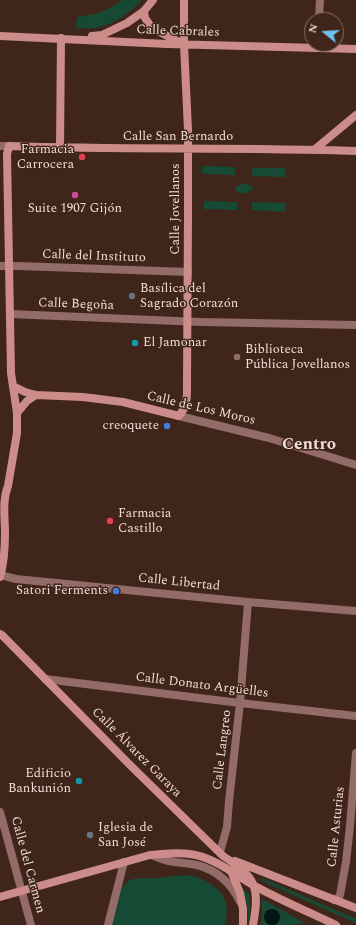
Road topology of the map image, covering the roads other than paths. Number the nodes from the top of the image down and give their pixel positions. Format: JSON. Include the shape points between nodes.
{"nodes":[{"id":1,"x":153,"y":0,"type":"edge"},
{"id":2,"x":184,"y":0,"type":"edge"},
{"id":3,"x":320,"y":0,"type":"edge"},
{"id":4,"x":144,"y":11,"type":"junction"},
{"id":5,"x":319,"y":12,"type":"edge"},
{"id":6,"x":0,"y":36,"type":"edge"},
{"id":7,"x":61,"y":38,"type":"junction"},
{"id":8,"x":184,"y":44,"type":"junction"},
{"id":9,"x":304,"y":46,"type":"edge"},
{"id":10,"x":344,"y":48,"type":"edge"},
{"id":11,"x":356,"y":49,"type":"edge"},
{"id":12,"x":356,"y":115,"type":"edge"},
{"id":13,"x":0,"y":146,"type":"edge"},
{"id":14,"x":10,"y":146,"type":"junction"},
{"id":15,"x":60,"y":148,"type":"junction"},
{"id":16,"x":188,"y":149,"type":"junction"},
{"id":17,"x":314,"y":150,"type":"junction"},
{"id":18,"x":356,"y":151,"type":"edge"},
{"id":19,"x":0,"y":266,"type":"edge"},
{"id":20,"x":10,"y":266,"type":"junction"},
{"id":21,"x":188,"y":272,"type":"junction"},
{"id":22,"x":10,"y":314,"type":"junction"},
{"id":23,"x":187,"y":321,"type":"junction"},
{"id":24,"x":356,"y":325,"type":"edge"},
{"id":25,"x":13,"y":386,"type":"junction"},
{"id":26,"x":36,"y":395,"type":"junction"},
{"id":27,"x":19,"y":410,"type":"junction"},
{"id":28,"x":179,"y":416,"type":"junction"},
{"id":29,"x":356,"y":465,"type":"edge"},
{"id":30,"x":3,"y":496,"type":"edge"},
{"id":31,"x":0,"y":528,"type":"edge"},
{"id":32,"x":5,"y":536,"type":"junction"},
{"id":33,"x":0,"y":576,"type":"edge"},
{"id":34,"x":248,"y":602,"type":"junction"},
{"id":35,"x":356,"y":611,"type":"edge"},
{"id":36,"x":0,"y":633,"type":"edge"},
{"id":37,"x":46,"y":679,"type":"junction"},
{"id":38,"x":240,"y":703,"type":"junction"},
{"id":39,"x":356,"y":716,"type":"edge"},
{"id":40,"x":356,"y":753,"type":"edge"},
{"id":41,"x":0,"y":812,"type":"edge"},
{"id":42,"x":353,"y":826,"type":"edge"},
{"id":43,"x":222,"y":854,"type":"junction"},
{"id":44,"x":150,"y":855,"type":"junction"},
{"id":45,"x":124,"y":862,"type":"junction"},
{"id":46,"x":231,"y":871,"type":"junction"},
{"id":47,"x":254,"y":885,"type":"junction"},
{"id":48,"x":22,"y":891,"type":"junction"},
{"id":49,"x":0,"y":897,"type":"edge"},
{"id":50,"x":334,"y":900,"type":"junction"},
{"id":51,"x":356,"y":908,"type":"edge"},
{"id":52,"x":243,"y":909,"type":"junction"},
{"id":53,"x":31,"y":925,"type":"edge"},
{"id":54,"x":108,"y":925,"type":"edge"},
{"id":55,"x":243,"y":925,"type":"edge"},
{"id":56,"x":253,"y":925,"type":"edge"},
{"id":57,"x":336,"y":925,"type":"edge"}],
"edges":[{"from":1,"to":4,"type":"main road"},
{"from":2,"to":8,"type":"main road","name":"Calle Jovellanos"},
{"from":3,"to":5,"type":"street"},
{"from":4,"to":7,"type":"main road","via":[[102,35]]},
{"from":4,"to":8,"type":"main road","via":[[145,18],[152,28]]},
{"from":6,"to":7,"type":"main road","name":"Calle Cabrales"},
{"from":7,"to":8,"type":"main road","name":"Calle Cabrales"},
{"from":7,"to":15,"type":"main road"},
{"from":8,"to":9,"type":"main road","name":"Calle Cabrales"},
{"from":8,"to":16,"type":"main road","name":"Calle Jovellanos"},
{"from":10,"to":11,"type":"main road","name":"Calle Cabrales"},
{"from":12,"to":17,"type":"main road"},
{"from":13,"to":14,"type":"street","name":"Calle San Bernardo"},
{"from":14,"to":15,"type":"main road","name":"Calle San Bernardo"},
{"from":14,"to":20,"type":"main road","via":[[7,154]]},
{"from":15,"to":16,"type":"main road","name":"Calle San Bernardo"},
{"from":16,"to":17,"type":"main road","name":"Calle San Bernardo"},
{"from":16,"to":21,"type":"main road","name":"Calle Jovellanos"},
{"from":17,"to":18,"type":"main road","name":"Calle San Bernardo"},
{"from":19,"to":20,"type":"street","name":"Calle del Instituto"},
{"from":20,"to":21,"type":"street","name":"Calle del Instituto"},
{"from":20,"to":22,"type":"main road"},
{"from":21,"to":23,"type":"main road","name":"Calle Jovellanos"},
{"from":22,"to":23,"type":"street","name":"Calle Begoña"},
{"from":22,"to":25,"type":"main road"},
{"from":23,"to":24,"type":"street","name":"Calle Begoña"},
{"from":23,"to":28,"type":"main road","name":"Calle Jovellanos","via":[[187,403]]},
{"from":25,"to":26,"type":"main road","name":"Calle de Los Moros"},
{"from":25,"to":27,"type":"main road"},
{"from":26,"to":27,"type":"main road"},
{"from":26,"to":28,"type":"main road","name":"Calle de Los Moros","via":[[83,397]]},
{"from":27,"to":30,"type":"main road","via":[[8,486]]},
{"from":28,"to":29,"type":"street","name":"Calle de Los Moros","via":[[269,438]]},
{"from":30,"to":32,"type":"main road"},
{"from":31,"to":32,"type":"main road"},
{"from":32,"to":33,"type":"main road","via":[[4,561]]},
{"from":33,"to":34,"type":"street","name":"Calle Libertad"},
{"from":34,"to":35,"type":"street","name":"Calle Libertad"},
{"from":34,"to":38,"type":"street","name":"Calle Langreo"},
{"from":36,"to":37,"type":"main road","name":"Calle Álvarez Garaya"},
{"from":37,"to":38,"type":"street","name":"Calle Donato Argüelles"},
{"from":37,"to":43,"type":"main road","name":"Calle Álvarez Garaya"},
{"from":38,"to":39,"type":"street","name":"Calle Donato Argüelles"},
{"from":38,"to":43,"type":"street","name":"Calle Langreo"},
{"from":40,"to":42,"type":"street","name":"Calle Asturias"},
{"from":41,"to":48,"type":"street","name":"Calle del Carmen"},
{"from":42,"to":50,"type":"street","name":"Calle Asturias","via":[[340,895]]},
{"from":43,"to":46,"type":"main road"},
{"from":43,"to":47,"type":"main road","name":"Calle Álvarez Garaya","via":[[248,875]]},
{"from":43,"to":50,"type":"main road"},
{"from":44,"to":45,"type":"main road"},
{"from":44,"to":46,"type":"main road","via":[[191,854]]},
{"from":44,"to":52,"type":"street","via":[[214,871],[230,884]]},
{"from":45,"to":48,"type":"main road"},
{"from":45,"to":54,"type":"street"},
{"from":46,"to":47,"type":"main road"},
{"from":46,"to":52,"type":"main road"},
{"from":47,"to":56,"type":"main road","via":[[257,899]]},
{"from":47,"to":57,"type":"main road"},
{"from":48,"to":49,"type":"main road"},
{"from":48,"to":53,"type":"street","name":"Calle del Carmen"},
{"from":50,"to":51,"type":"main road"},
{"from":52,"to":55,"type":"main road"}]}
